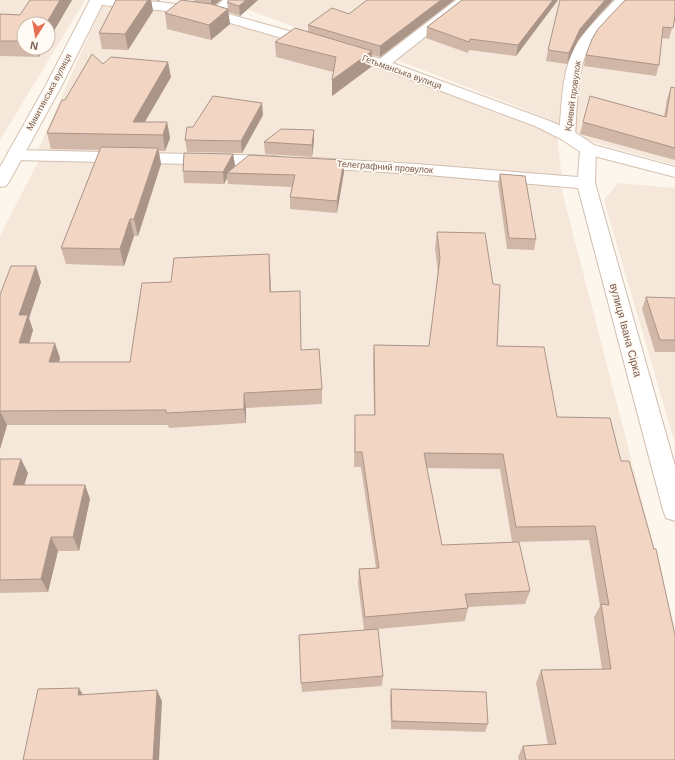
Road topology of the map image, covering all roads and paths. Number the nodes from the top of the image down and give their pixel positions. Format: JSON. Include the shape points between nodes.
{"nodes":[{"id":1,"x":104,"y":0,"type":"edge"},
{"id":2,"x":231,"y":0,"type":"edge"},
{"id":3,"x":465,"y":0,"type":"edge"},
{"id":4,"x":622,"y":0,"type":"edge"},
{"id":5,"x":214,"y":14,"type":"junction"},
{"id":6,"x":382,"y":64,"type":"junction"},
{"id":7,"x":568,"y":135,"type":"junction"},
{"id":8,"x":588,"y":149,"type":"junction"},
{"id":9,"x":15,"y":155,"type":"junction"},
{"id":10,"x":675,"y":172,"type":"edge"},
{"id":11,"x":0,"y":182,"type":"edge"},
{"id":12,"x":586,"y":183,"type":"junction"},
{"id":13,"x":675,"y":510,"type":"edge"}],
"edges":[{"from":1,"to":5,"type":"street","name":"Гетьманська вулиця"},
{"from":1,"to":9,"type":"street","name":"Микитинська вулиця"},
{"from":2,"to":5,"type":"street"},
{"from":3,"to":6,"type":"street"},
{"from":4,"to":7,"type":"street","name":"Кривий провулок","via":[[591,33],[578,54]]},
{"from":5,"to":6,"type":"street","name":"Гетьманська вулиця"},
{"from":6,"to":7,"type":"street","name":"Гетьманська вулиця"},
{"from":7,"to":8,"type":"street","name":"Гетьманська вулиця"},
{"from":8,"to":10,"type":"street","name":"Гетьманська вулиця"},
{"from":8,"to":12,"type":"street","name":"вулиця Івана Сірка"},
{"from":9,"to":11,"type":"street","name":"Микитинська вулиця"},
{"from":9,"to":12,"type":"street","name":"Телеграфний провулок","via":[[295,162]]},
{"from":12,"to":13,"type":"street","name":"вулиця Івана Сірка"}]}
